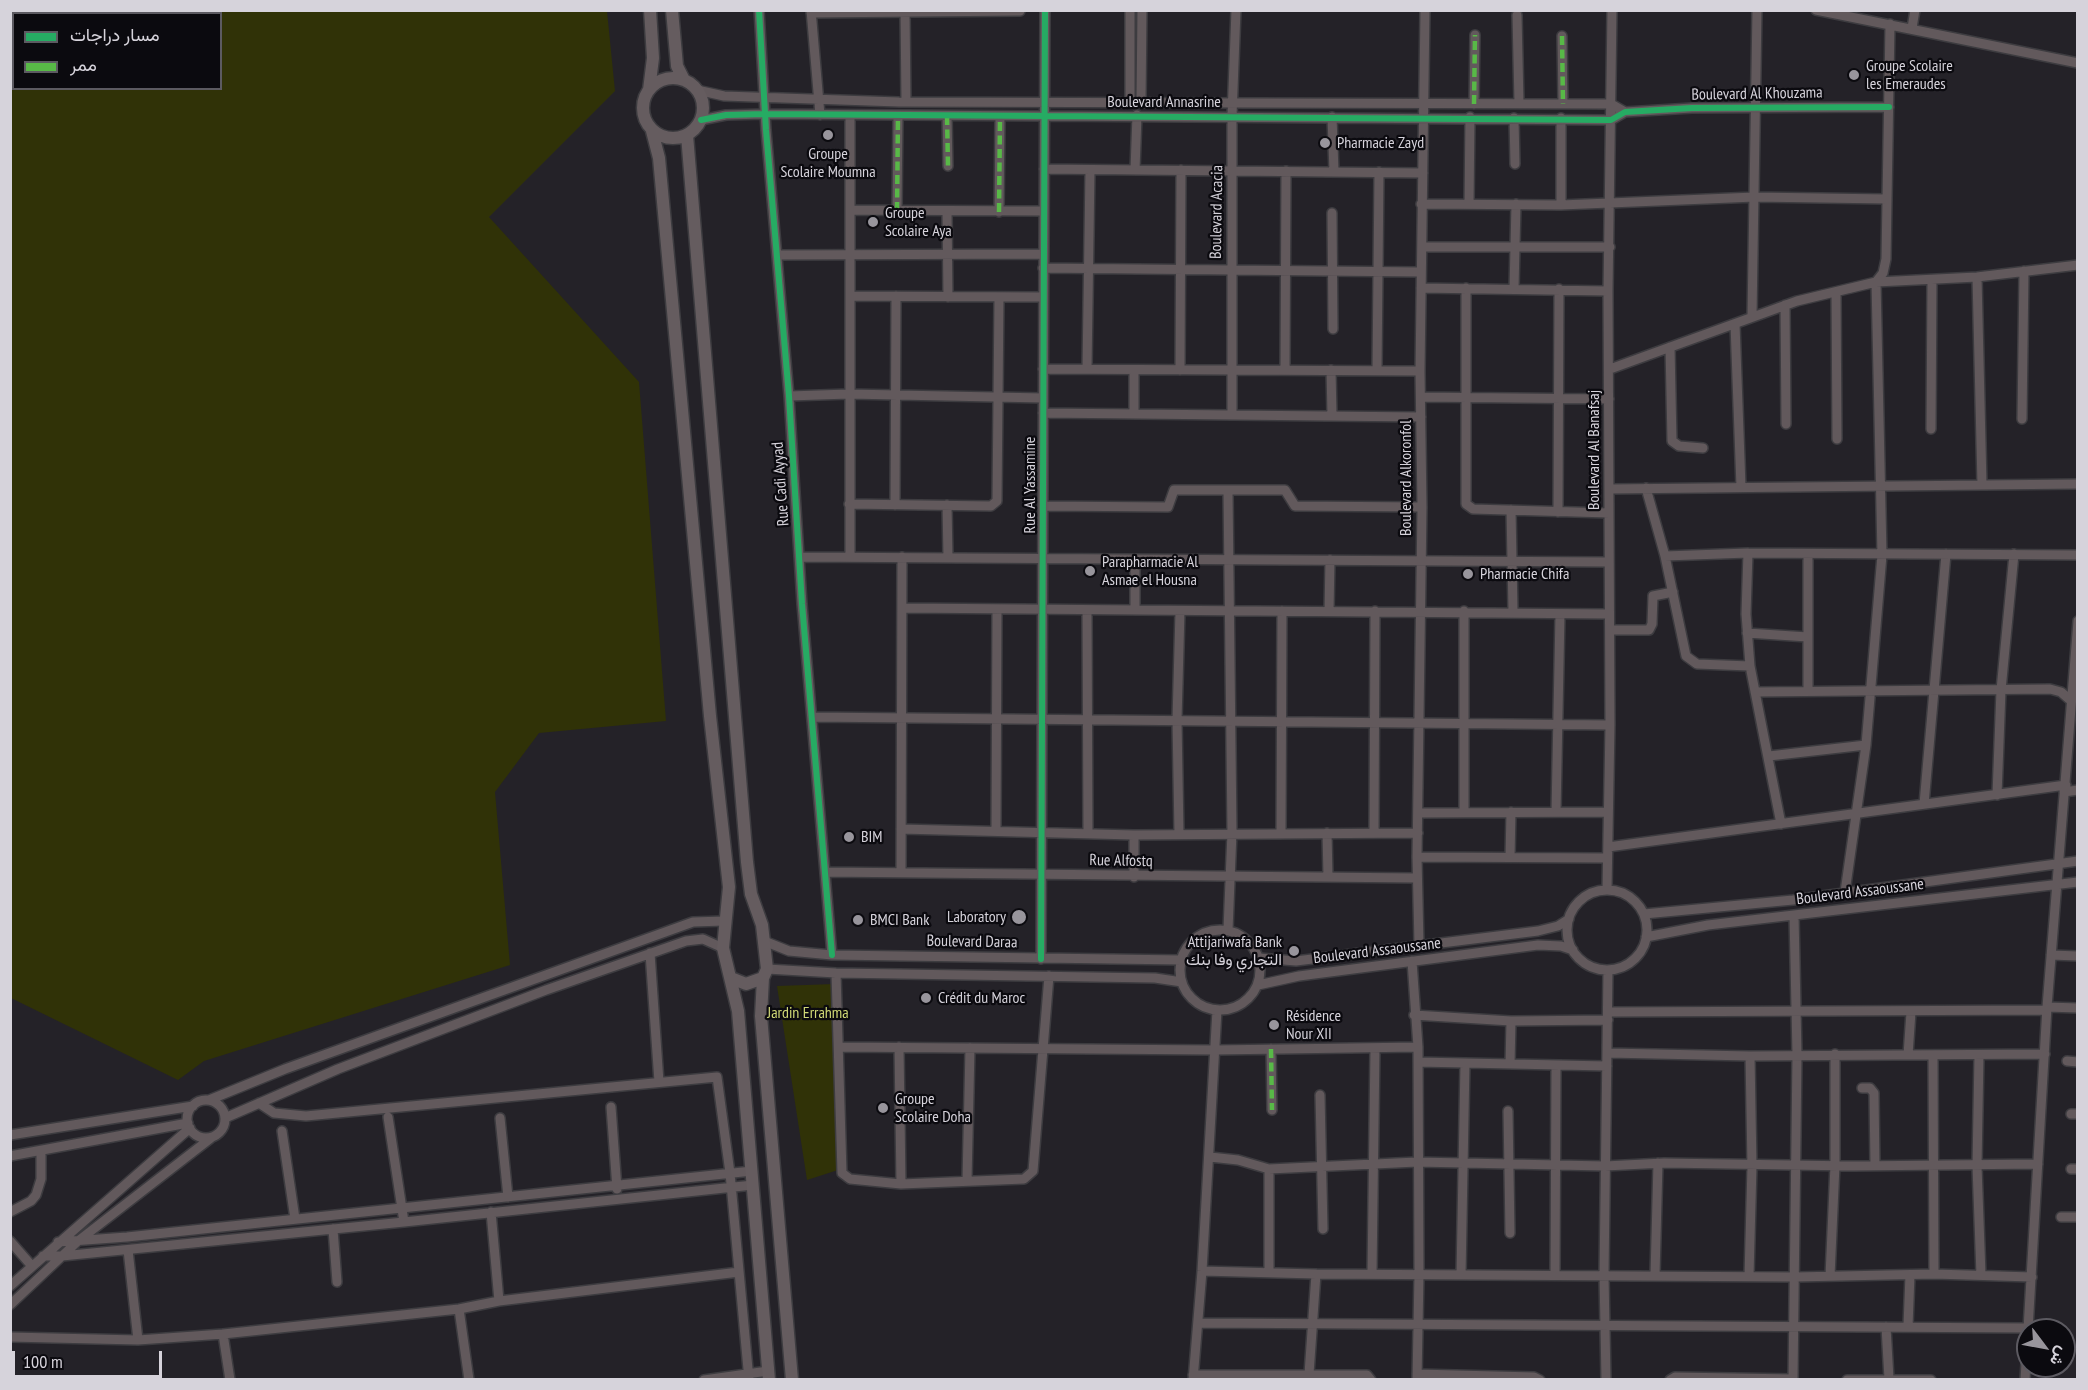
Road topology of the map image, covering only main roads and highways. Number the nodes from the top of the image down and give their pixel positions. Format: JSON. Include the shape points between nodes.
{"nodes":[{"id":1,"x":650,"y":10,"type":"edge"},
{"id":2,"x":672,"y":10,"type":"edge"},
{"id":3,"x":684,"y":80,"type":"junction"},
{"id":4,"x":649,"y":90,"type":"junction"},
{"id":5,"x":652,"y":131,"type":"junction"},
{"id":6,"x":687,"y":135,"type":"junction"},
{"id":7,"x":729,"y":905,"type":"junction"},
{"id":8,"x":755,"y":906,"type":"junction"},
{"id":9,"x":765,"y":973,"type":"junction"},
{"id":10,"x":731,"y":978,"type":"junction"},
{"id":11,"x":768,"y":1375,"type":"edge"},
{"id":12,"x":792,"y":1380,"type":"edge"}],
"edges":[{"from":1,"to":4,"type":"main road","via":[[653,58]]},
{"from":2,"to":3,"type":"main road","via":[[677,66]]},
{"from":3,"to":4,"type":"main road","via":[[664,79]]},
{"from":3,"to":6,"type":"main road","via":[[697,90],[703,105],[701,120]]},
{"from":4,"to":5,"type":"main road","via":[[643,114]]},
{"from":5,"to":6,"type":"main road","via":[[669,138]]},
{"from":5,"to":7,"type":"main road","via":[[660,169]]},
{"from":6,"to":8,"type":"main road","via":[[745,844]]},
{"from":7,"to":8,"type":"main road","via":[[743,898]]},
{"from":7,"to":10,"type":"main road","via":[[723,948]]},
{"from":8,"to":9,"type":"main road","via":[[761,918]]},
{"from":9,"to":10,"type":"main road","via":[[746,984]]},
{"from":9,"to":12,"type":"main road","via":[[762,1026]]},
{"from":10,"to":11,"type":"main road","via":[[738,1011]]}]}
